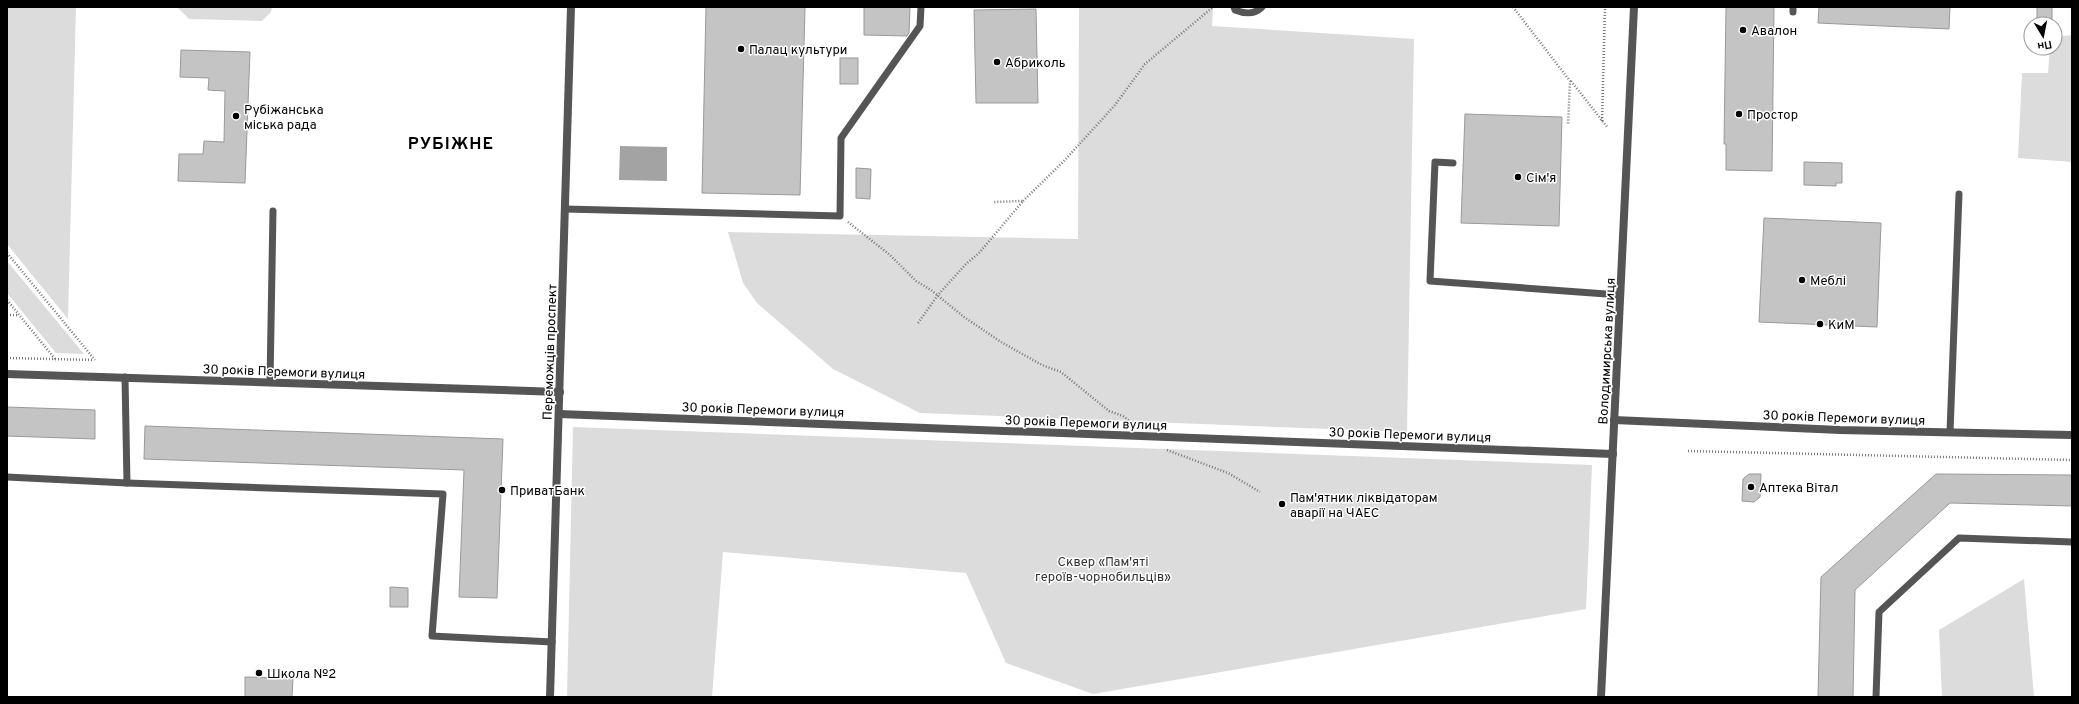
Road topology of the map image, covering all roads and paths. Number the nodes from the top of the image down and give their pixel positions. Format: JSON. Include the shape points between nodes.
{"nodes":[{"id":1,"x":571,"y":7,"type":"edge"},
{"id":2,"x":920,"y":7,"type":"edge"},
{"id":3,"x":1214,"y":7,"type":"edge"},
{"id":4,"x":1234,"y":7,"type":"edge"},
{"id":5,"x":1262,"y":7,"type":"edge"},
{"id":6,"x":1513,"y":7,"type":"edge"},
{"id":7,"x":1605,"y":7,"type":"edge"},
{"id":8,"x":1634,"y":7,"type":"edge"},
{"id":9,"x":1570,"y":81,"type":"junction"},
{"id":10,"x":1602,"y":121,"type":"junction"},
{"id":11,"x":1568,"y":125,"type":"dead end"},
{"id":12,"x":1608,"y":128,"type":"dead end"},
{"id":13,"x":1453,"y":163,"type":"dead end"},
{"id":14,"x":1959,"y":194,"type":"dead end"},
{"id":15,"x":1023,"y":201,"type":"junction"},
{"id":16,"x":993,"y":202,"type":"dead end"},
{"id":17,"x":565,"y":209,"type":"junction"},
{"id":18,"x":273,"y":211,"type":"dead end"},
{"id":19,"x":840,"y":216,"type":"junction"},
{"id":20,"x":7,"y":253,"type":"edge"},
{"id":21,"x":938,"y":295,"type":"junction"},
{"id":22,"x":1620,"y":295,"type":"junction"},
{"id":23,"x":7,"y":300,"type":"edge"},
{"id":24,"x":7,"y":315,"type":"edge"},
{"id":25,"x":19,"y":315,"type":"junction"},
{"id":26,"x":918,"y":323,"type":"dead end"},
{"id":27,"x":7,"y":358,"type":"edge"},
{"id":28,"x":55,"y":359,"type":"junction"},
{"id":29,"x":7,"y":374,"type":"edge"},
{"id":30,"x":126,"y":377,"type":"junction"},
{"id":31,"x":270,"y":382,"type":"junction"},
{"id":32,"x":560,"y":392,"type":"junction"},
{"id":33,"x":559,"y":414,"type":"junction"},
{"id":34,"x":1614,"y":420,"type":"junction"},
{"id":35,"x":1135,"y":425,"type":"dead end"},
{"id":36,"x":1950,"y":432,"type":"junction"},
{"id":37,"x":2072,"y":435,"type":"edge"},
{"id":38,"x":1161,"y":448,"type":"dead end"},
{"id":39,"x":1688,"y":450,"type":"dead end"},
{"id":40,"x":1613,"y":454,"type":"junction"},
{"id":41,"x":2072,"y":460,"type":"edge"},
{"id":42,"x":7,"y":477,"type":"edge"},
{"id":43,"x":128,"y":483,"type":"junction"},
{"id":44,"x":1260,"y":492,"type":"dead end"},
{"id":45,"x":2072,"y":542,"type":"edge"},
{"id":46,"x":552,"y":642,"type":"junction"},
{"id":47,"x":550,"y":697,"type":"edge"},
{"id":48,"x":1601,"y":697,"type":"edge"},
{"id":49,"x":1876,"y":697,"type":"edge"}],
"edges":[{"from":1,"to":17,"type":"street","name":"Переможців проспект"},
{"from":2,"to":19,"type":"lane","via":[[920,26],[841,138]]},
{"from":3,"to":15,"type":"path","via":[[1144,64],[1115,105]]},
{"from":4,"to":5,"type":"lane","via":[[1235,10],[1246,14]]},
{"from":6,"to":9,"type":"path"},
{"from":7,"to":10,"type":"path"},
{"from":8,"to":22,"type":"street","name":"Володимирська вулиця"},
{"from":9,"to":10,"type":"path"},
{"from":9,"to":11,"type":"path"},
{"from":10,"to":12,"type":"path"},
{"from":13,"to":22,"type":"lane","via":[[1435,162],[1430,281]]},
{"from":14,"to":36,"type":"lane"},
{"from":15,"to":16,"type":"path"},
{"from":15,"to":21,"type":"path","via":[[980,252]]},
{"from":17,"to":19,"type":"lane"},
{"from":17,"to":32,"type":"street","name":"Переможців проспект"},
{"from":18,"to":31,"type":"lane"},
{"from":19,"to":21,"type":"path","via":[[890,255],[916,281]]},
{"from":20,"to":28,"type":"path","via":[[95,360]]},
{"from":21,"to":26,"type":"path"},
{"from":21,"to":35,"type":"path","via":[[988,334],[1042,365],[1061,372],[1109,411],[1123,416]]},
{"from":22,"to":34,"type":"street","name":"Володимирська вулиця"},
{"from":23,"to":25,"type":"path"},
{"from":24,"to":25,"type":"path"},
{"from":25,"to":28,"type":"path"},
{"from":27,"to":28,"type":"path"},
{"from":29,"to":30,"type":"street","name":"30 років Перемоги вулиця"},
{"from":30,"to":31,"type":"street","name":"30 років Перемоги вулиця"},
{"from":30,"to":43,"type":"lane"},
{"from":31,"to":32,"type":"street","name":"30 років Перемоги вулиця"},
{"from":32,"to":33,"type":"street","name":"Переможців проспект"},
{"from":33,"to":40,"type":"street","name":"30 років Перемоги вулиця"},
{"from":33,"to":46,"type":"street","name":"Переможців проспект"},
{"from":34,"to":36,"type":"street","name":"30 років Перемоги вулиця"},
{"from":34,"to":40,"type":"street","name":"Володимирська вулиця"},
{"from":36,"to":37,"type":"street","name":"30 років Перемоги вулиця"},
{"from":38,"to":44,"type":"path","via":[[1228,473]]},
{"from":39,"to":41,"type":"path"},
{"from":40,"to":48,"type":"street","name":"Володимирська вулиця"},
{"from":42,"to":43,"type":"lane"},
{"from":43,"to":46,"type":"lane","via":[[443,494],[432,636]]},
{"from":45,"to":49,"type":"lane","via":[[1959,538],[1879,612]]},
{"from":46,"to":47,"type":"street","name":"Переможців проспект"}]}
